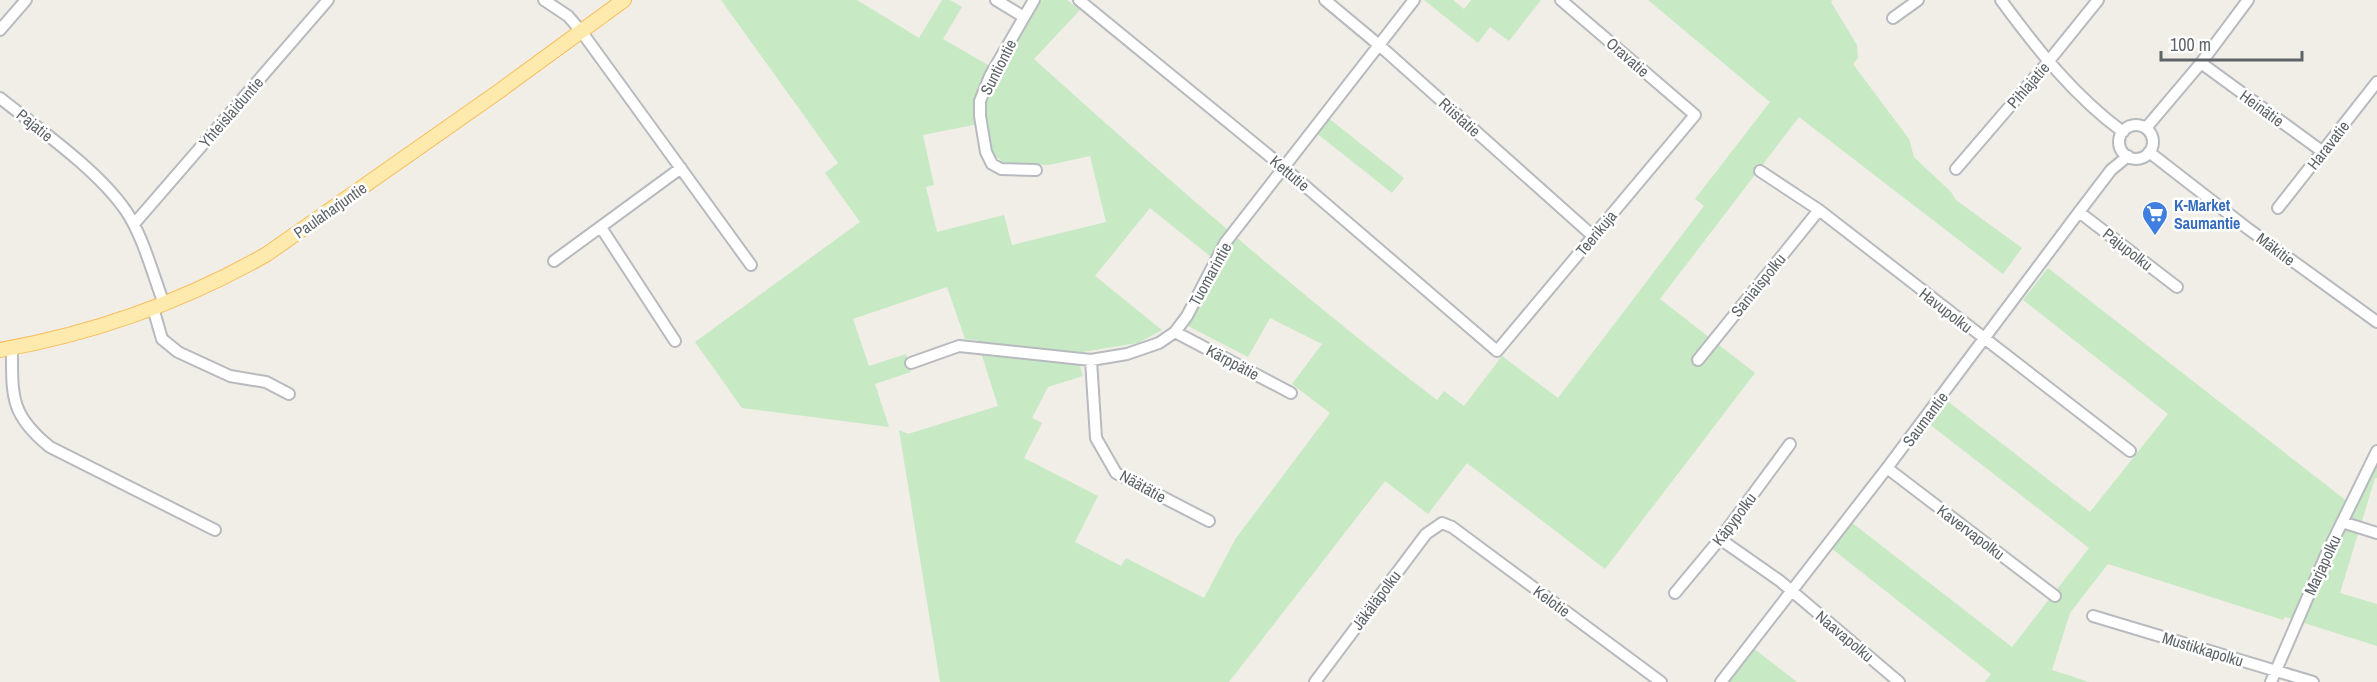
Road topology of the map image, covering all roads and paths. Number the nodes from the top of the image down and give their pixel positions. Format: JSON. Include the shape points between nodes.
{"nodes":[{"id":1,"x":26,"y":0,"type":"edge"},
{"id":2,"x":328,"y":0,"type":"edge"},
{"id":3,"x":544,"y":0,"type":"edge"},
{"id":4,"x":624,"y":0,"type":"edge"},
{"id":5,"x":996,"y":0,"type":"edge"},
{"id":6,"x":1034,"y":0,"type":"edge"},
{"id":7,"x":1079,"y":0,"type":"edge"},
{"id":8,"x":1325,"y":0,"type":"edge"},
{"id":9,"x":1414,"y":0,"type":"edge"},
{"id":10,"x":1561,"y":0,"type":"edge"},
{"id":11,"x":1918,"y":0,"type":"edge"},
{"id":12,"x":2001,"y":0,"type":"edge"},
{"id":13,"x":2098,"y":0,"type":"edge"},
{"id":14,"x":2248,"y":0,"type":"edge"},
{"id":15,"x":1024,"y":17,"type":"junction"},
{"id":16,"x":1893,"y":18,"type":"dead end"},
{"id":17,"x":0,"y":30,"type":"edge"},
{"id":18,"x":582,"y":31,"type":"junction"},
{"id":19,"x":1379,"y":45,"type":"junction"},
{"id":20,"x":2048,"y":62,"type":"junction"},
{"id":21,"x":2201,"y":63,"type":"junction"},
{"id":22,"x":2377,"y":82,"type":"edge"},
{"id":23,"x":0,"y":98,"type":"edge"},
{"id":24,"x":1695,"y":115,"type":"joint"},
{"id":25,"x":2146,"y":128,"type":"junction"},
{"id":26,"x":2123,"y":132,"type":"junction"},
{"id":27,"x":2150,"y":152,"type":"junction"},
{"id":28,"x":2323,"y":152,"type":"junction"},
{"id":29,"x":2128,"y":156,"type":"junction"},
{"id":30,"x":1283,"y":167,"type":"junction"},
{"id":31,"x":681,"y":168,"type":"junction"},
{"id":32,"x":1956,"y":169,"type":"dead end"},
{"id":33,"x":1036,"y":170,"type":"dead end"},
{"id":34,"x":1760,"y":171,"type":"dead end"},
{"id":35,"x":2278,"y":208,"type":"dead end"},
{"id":36,"x":1819,"y":210,"type":"junction"},
{"id":37,"x":2079,"y":212,"type":"junction"},
{"id":38,"x":134,"y":224,"type":"junction"},
{"id":39,"x":602,"y":229,"type":"junction"},
{"id":40,"x":1593,"y":236,"type":"junction"},
{"id":41,"x":554,"y":261,"type":"dead end"},
{"id":42,"x":751,"y":265,"type":"dead end"},
{"id":43,"x":2177,"y":287,"type":"dead end"},
{"id":44,"x":158,"y":306,"type":"junction"},
{"id":45,"x":2377,"y":322,"type":"edge"},
{"id":46,"x":1175,"y":332,"type":"junction"},
{"id":47,"x":1984,"y":340,"type":"junction"},
{"id":48,"x":675,"y":341,"type":"dead end"},
{"id":49,"x":6,"y":349,"type":"edge"},
{"id":50,"x":1497,"y":351,"type":"joint"},
{"id":51,"x":1091,"y":360,"type":"junction"},
{"id":52,"x":1698,"y":360,"type":"dead end"},
{"id":53,"x":911,"y":363,"type":"dead end"},
{"id":54,"x":1291,"y":393,"type":"dead end"},
{"id":55,"x":290,"y":394,"type":"dead end"},
{"id":56,"x":1790,"y":444,"type":"dead end"},
{"id":57,"x":2130,"y":451,"type":"dead end"},
{"id":58,"x":2377,"y":451,"type":"edge"},
{"id":59,"x":1887,"y":468,"type":"junction"},
{"id":60,"x":1209,"y":521,"type":"dead end"},
{"id":61,"x":2342,"y":522,"type":"junction"},
{"id":62,"x":1442,"y":523,"type":"joint"},
{"id":63,"x":215,"y":530,"type":"dead end"},
{"id":64,"x":2377,"y":533,"type":"edge"},
{"id":65,"x":1720,"y":538,"type":"junction"},
{"id":66,"x":1791,"y":590,"type":"junction"},
{"id":67,"x":1675,"y":592,"type":"dead end"},
{"id":68,"x":2055,"y":596,"type":"dead end"},
{"id":69,"x":2093,"y":616,"type":"dead end"},
{"id":70,"x":2274,"y":670,"type":"junction"},
{"id":71,"x":1314,"y":682,"type":"edge"},
{"id":72,"x":1661,"y":682,"type":"edge"},
{"id":73,"x":1721,"y":682,"type":"edge"},
{"id":74,"x":1899,"y":682,"type":"edge"},
{"id":75,"x":2271,"y":682,"type":"edge"},
{"id":76,"x":2313,"y":682,"type":"edge"}],
"edges":[{"from":1,"to":17,"type":"street"},
{"from":2,"to":38,"type":"street","name":"Yhteislaiduntie"},
{"from":3,"to":18,"type":"street","via":[[568,15]]},
{"from":4,"to":18,"type":"main road","name":"Paulaharjuntie"},
{"from":5,"to":15,"type":"street"},
{"from":6,"to":15,"type":"street","name":"Suntiontie"},
{"from":7,"to":30,"type":"street","name":"Kettutie"},
{"from":8,"to":19,"type":"street","name":"Riistatie"},
{"from":9,"to":19,"type":"street","name":"Tuomarintie"},
{"from":10,"to":24,"type":"street","name":"Oravatie"},
{"from":11,"to":16,"type":"street"},
{"from":12,"to":20,"type":"street"},
{"from":13,"to":20,"type":"street","name":"Pihlajatie"},
{"from":14,"to":21,"type":"street"},
{"from":15,"to":33,"type":"street","name":"Suntiontie","via":[[990,76],[980,101],[980,116],[992,164],[1001,170]]},
{"from":18,"to":31,"type":"street"},
{"from":18,"to":44,"type":"main road","name":"Paulaharjuntie","via":[[267,254],[230,275]]},
{"from":19,"to":30,"type":"street","name":"Tuomarintie"},
{"from":19,"to":40,"type":"street","name":"Riistatie"},
{"from":20,"to":26,"type":"street"},
{"from":20,"to":32,"type":"street","name":"Pihlajatie"},
{"from":21,"to":25,"type":"street"},
{"from":21,"to":28,"type":"street","name":"Heinätie"},
{"from":22,"to":28,"type":"street","name":"Haravatie"},
{"from":23,"to":38,"type":"street","name":"Pajatie","via":[[69,153],[111,193]]},
{"from":24,"to":40,"type":"street","name":"Teerikuja"},
{"from":25,"to":26,"type":"street","via":[[2134,125]]},
{"from":25,"to":27,"type":"street","via":[[2153,139]]},
{"from":26,"to":29,"type":"street","via":[[2120,144]]},
{"from":27,"to":29,"type":"street","via":[[2139,158]]},
{"from":27,"to":45,"type":"street","name":"Mäkitie"},
{"from":28,"to":35,"type":"street","name":"Haravatie"},
{"from":29,"to":37,"type":"street","name":"Saumantie","via":[[2111,170]]},
{"from":30,"to":46,"type":"street","name":"Tuomarintie","via":[[1225,243]]},
{"from":30,"to":50,"type":"street","name":"Kettutie"},
{"from":31,"to":39,"type":"street"},
{"from":31,"to":42,"type":"street"},
{"from":34,"to":36,"type":"street","name":"Havupolku"},
{"from":36,"to":47,"type":"street","name":"Havupolku"},
{"from":36,"to":52,"type":"street","name":"Saniaispolku"},
{"from":37,"to":43,"type":"street","name":"Pajupolku"},
{"from":37,"to":47,"type":"street","name":"Saumantie"},
{"from":38,"to":44,"type":"street","name":"Pajatie"},
{"from":39,"to":41,"type":"street"},
{"from":39,"to":48,"type":"street"},
{"from":40,"to":50,"type":"street","name":"Teerikuja"},
{"from":44,"to":49,"type":"main road","name":"Paulaharjuntie","via":[[93,330]]},
{"from":44,"to":55,"type":"street","name":"Pajatie","via":[[162,339],[178,352],[230,376],[266,382]]},
{"from":46,"to":51,"type":"street","name":"Tuomarintie","via":[[1159,343],[1127,354]]},
{"from":46,"to":54,"type":"street","name":"Kärppätie"},
{"from":47,"to":57,"type":"street","name":"Havupolku"},
{"from":47,"to":59,"type":"street","name":"Saumantie"},
{"from":49,"to":63,"type":"street","via":[[13,397],[32,432],[50,447]]},
{"from":51,"to":53,"type":"street","name":"Tuomarintie","via":[[959,346]]},
{"from":51,"to":60,"type":"street","name":"Näätätie","via":[[1096,438],[1116,473]]},
{"from":56,"to":65,"type":"street","name":"Käpypolku"},
{"from":58,"to":61,"type":"street","name":"Marjapolku"},
{"from":59,"to":66,"type":"street","name":"Saumantie"},
{"from":59,"to":68,"type":"street","name":"Kavervapolku"},
{"from":61,"to":64,"type":"street"},
{"from":61,"to":70,"type":"street","name":"Marjapolku"},
{"from":62,"to":71,"type":"street","name":"Jäkäläpolku","via":[[1426,534]]},
{"from":62,"to":72,"type":"street","name":"Kelotie"},
{"from":65,"to":66,"type":"street","name":"Naavapolku"},
{"from":65,"to":67,"type":"street","name":"Käpypolku"},
{"from":66,"to":73,"type":"street","name":"Saumantie"},
{"from":66,"to":74,"type":"street","name":"Naavapolku"},
{"from":69,"to":70,"type":"street","name":"Mustikkapolku"},
{"from":70,"to":75,"type":"street","name":"Marjapolku"},
{"from":70,"to":76,"type":"street","name":"Mustikkapolku"}]}
